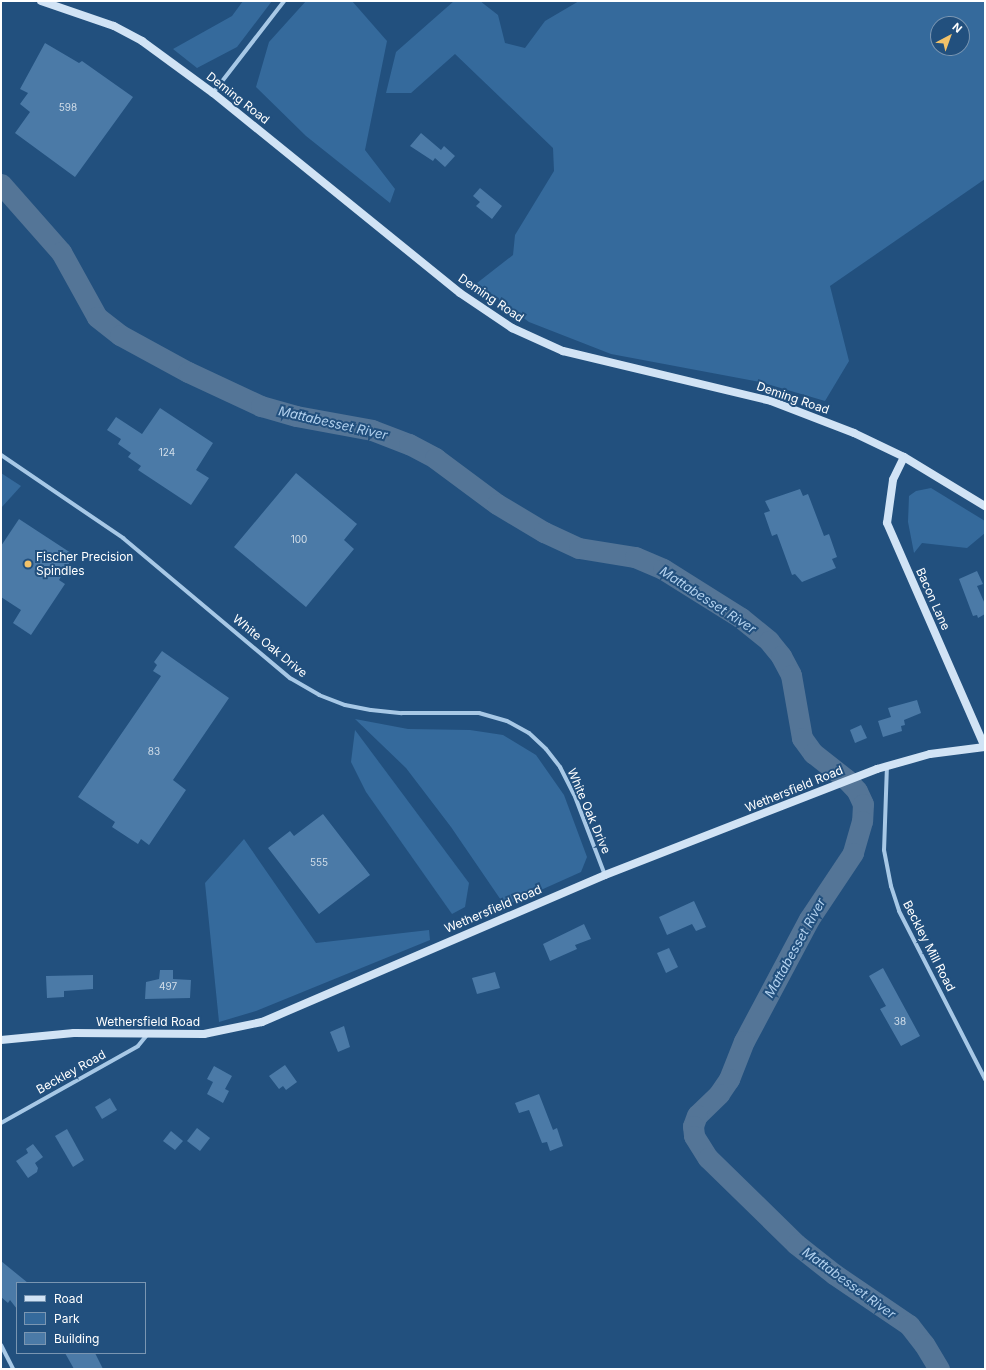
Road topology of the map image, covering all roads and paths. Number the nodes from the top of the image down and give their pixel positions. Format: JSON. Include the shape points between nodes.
{"nodes":[{"id":1,"x":41,"y":1,"type":"edge"},
{"id":2,"x":284,"y":1,"type":"edge"},
{"id":3,"x":213,"y":93,"type":"junction"},
{"id":4,"x":1,"y":455,"type":"edge"},
{"id":5,"x":904,"y":457,"type":"junction"},
{"id":6,"x":985,"y":506,"type":"edge"},
{"id":7,"x":985,"y":747,"type":"edge"},
{"id":8,"x":887,"y":765,"type":"junction"},
{"id":9,"x":605,"y":875,"type":"junction"},
{"id":10,"x":147,"y":1035,"type":"junction"},
{"id":11,"x":1,"y":1040,"type":"edge"},
{"id":12,"x":985,"y":1079,"type":"edge"},
{"id":13,"x":1,"y":1123,"type":"edge"},
{"id":14,"x":1,"y":1345,"type":"edge"},
{"id":15,"x":13,"y":1369,"type":"edge"}],
"edges":[{"from":1,"to":3,"type":"street","name":"Deming Road","via":[[114,26]]},
{"from":2,"to":3,"type":"street"},
{"from":3,"to":5,"type":"street","name":"Deming Road","via":[[460,293],[512,328],[563,351],[771,401],[854,433]]},
{"from":4,"to":9,"type":"street","name":"White Oak Drive","via":[[123,538],[284,673],[319,695],[345,705],[371,710],[402,713],[479,713],[507,721],[529,733],[560,767],[574,794]]},
{"from":5,"to":6,"type":"street","name":"Deming Road"},
{"from":5,"to":7,"type":"street","name":"Bacon Lane","via":[[893,480],[887,523]]},
{"from":7,"to":8,"type":"street","name":"Wethersfield Road","via":[[930,754]]},
{"from":8,"to":9,"type":"street","name":"Wethersfield Road"},
{"from":8,"to":12,"type":"street","name":"Beckley Mill Road","via":[[884,850],[891,886],[899,911]]},
{"from":9,"to":10,"type":"street","name":"Wethersfield Road","via":[[262,1022],[204,1034]]},
{"from":10,"to":11,"type":"street","name":"Wethersfield Road","via":[[74,1033]]},
{"from":10,"to":13,"type":"street","name":"Beckley Road","via":[[138,1046]]},
{"from":14,"to":15,"type":"street"}]}
